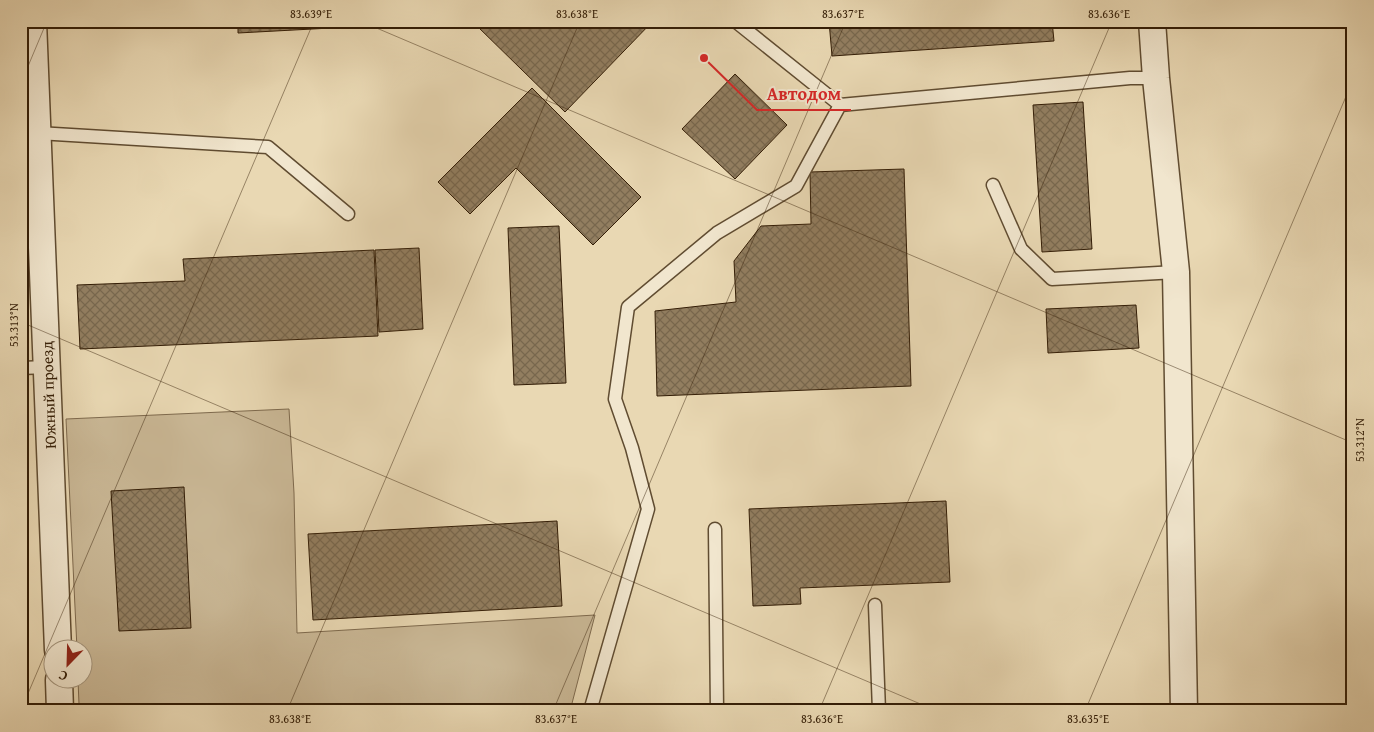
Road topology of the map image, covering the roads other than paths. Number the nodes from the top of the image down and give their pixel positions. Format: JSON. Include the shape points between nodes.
{"nodes":[{"id":1,"x":33,"y":21,"type":"edge"},
{"id":2,"x":735,"y":21,"type":"edge"},
{"id":3,"x":1152,"y":21,"type":"edge"},
{"id":4,"x":1156,"y":78,"type":"junction"},
{"id":5,"x":840,"y":105,"type":"junction"},
{"id":6,"x":32,"y":118,"type":"edge"},
{"id":7,"x":993,"y":185,"type":"dead end"},
{"id":8,"x":348,"y":214,"type":"dead end"},
{"id":9,"x":1176,"y":272,"type":"junction"},
{"id":10,"x":47,"y":367,"type":"junction"},
{"id":11,"x":21,"y":368,"type":"edge"},
{"id":12,"x":715,"y":529,"type":"dead end"},
{"id":13,"x":875,"y":606,"type":"dead end"},
{"id":14,"x":58,"y":640,"type":"edge"},
{"id":15,"x":59,"y":690,"type":"edge"},
{"id":16,"x":60,"y":711,"type":"edge"},
{"id":17,"x":590,"y":711,"type":"edge"},
{"id":18,"x":717,"y":711,"type":"edge"},
{"id":19,"x":879,"y":711,"type":"edge"},
{"id":20,"x":1184,"y":711,"type":"edge"}],
"edges":[{"from":1,"to":6,"type":"street","name":"Южный проезд"},
{"from":2,"to":5,"type":"lane"},
{"from":3,"to":4,"type":"street"},
{"from":4,"to":5,"type":"lane"},
{"from":4,"to":9,"type":"street"},
{"from":5,"to":17,"type":"lane","via":[[796,186],[717,233],[628,307],[616,399],[648,509]]},
{"from":6,"to":8,"type":"lane","via":[[268,146]]},
{"from":6,"to":10,"type":"street","name":"Южный проезд"},
{"from":7,"to":9,"type":"lane","via":[[1021,249],[1052,279]]},
{"from":9,"to":20,"type":"street"},
{"from":10,"to":11,"type":"lane"},
{"from":10,"to":14,"type":"street","name":"Южный проезд"},
{"from":12,"to":18,"type":"lane"},
{"from":13,"to":19,"type":"lane"},
{"from":15,"to":16,"type":"street"}]}
